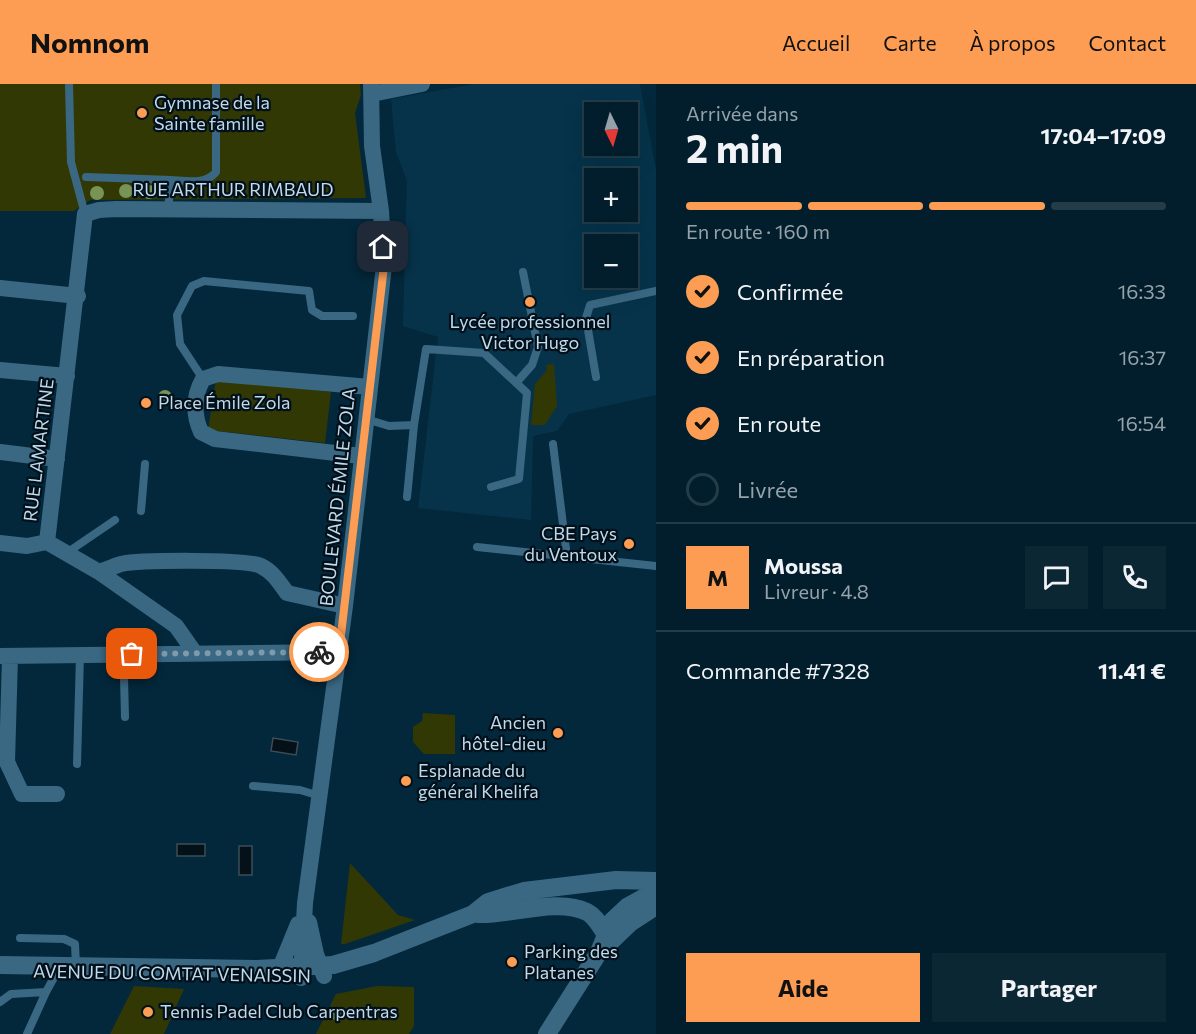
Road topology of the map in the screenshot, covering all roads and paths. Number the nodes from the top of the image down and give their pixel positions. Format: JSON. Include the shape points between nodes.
{"nodes":[{"id":1,"x":69,"y":84,"type":"edge"},
{"id":2,"x":216,"y":84,"type":"edge"},
{"id":3,"x":422,"y":84,"type":"edge"},
{"id":4,"x":371,"y":89,"type":"edge"},
{"id":5,"x":87,"y":177,"type":"dead end"},
{"id":6,"x":171,"y":180,"type":"junction"},
{"id":7,"x":168,"y":210,"type":"junction"},
{"id":8,"x":381,"y":210,"type":"junction"},
{"id":9,"x":85,"y":214,"type":"junction"},
{"id":10,"x":523,"y":272,"type":"dead end"},
{"id":11,"x":0,"y":288,"type":"edge"},
{"id":12,"x":656,"y":291,"type":"edge"},
{"id":13,"x":78,"y":296,"type":"junction"},
{"id":14,"x":353,"y":316,"type":"dead end"},
{"id":15,"x":0,"y":370,"type":"edge"},
{"id":16,"x":67,"y":376,"type":"junction"},
{"id":17,"x":596,"y":377,"type":"dead end"},
{"id":18,"x":203,"y":379,"type":"junction"},
{"id":19,"x":516,"y":383,"type":"junction"},
{"id":20,"x":370,"y":387,"type":"junction"},
{"id":21,"x":366,"y":418,"type":"junction"},
{"id":22,"x":414,"y":425,"type":"junction"},
{"id":23,"x":553,"y":444,"type":"dead end"},
{"id":24,"x":0,"y":452,"type":"edge"},
{"id":25,"x":361,"y":456,"type":"junction"},
{"id":26,"x":57,"y":459,"type":"junction"},
{"id":27,"x":146,"y":464,"type":"dead end"},
{"id":28,"x":491,"y":487,"type":"dead end"},
{"id":29,"x":407,"y":497,"type":"dead end"},
{"id":30,"x":141,"y":512,"type":"dead end"},
{"id":31,"x":115,"y":520,"type":"dead end"},
{"id":32,"x":47,"y":542,"type":"junction"},
{"id":33,"x":0,"y":543,"type":"edge"},
{"id":34,"x":477,"y":547,"type":"dead end"},
{"id":35,"x":68,"y":552,"type":"junction"},
{"id":36,"x":567,"y":557,"type":"junction"},
{"id":37,"x":656,"y":566,"type":"edge"},
{"id":38,"x":99,"y":572,"type":"junction"},
{"id":39,"x":345,"y":606,"type":"junction"},
{"id":40,"x":195,"y":652,"type":"junction"},
{"id":41,"x":339,"y":652,"type":"junction"},
{"id":42,"x":111,"y":654,"type":"junction"},
{"id":43,"x":80,"y":655,"type":"junction"},
{"id":44,"x":5,"y":656,"type":"edge"},
{"id":45,"x":125,"y":717,"type":"dead end"},
{"id":46,"x":78,"y":764,"type":"dead end"},
{"id":47,"x":253,"y":786,"type":"dead end"},
{"id":48,"x":57,"y":794,"type":"dead end"},
{"id":49,"x":320,"y":796,"type":"junction"},
{"id":50,"x":656,"y":881,"type":"edge"},
{"id":51,"x":656,"y":891,"type":"edge"},
{"id":52,"x":305,"y":903,"type":"junction"},
{"id":53,"x":656,"y":906,"type":"edge"},
{"id":54,"x":473,"y":914,"type":"junction"},
{"id":55,"x":605,"y":933,"type":"junction"},
{"id":56,"x":20,"y":938,"type":"dead end"},
{"id":57,"x":599,"y":952,"type":"junction"},
{"id":58,"x":0,"y":965,"type":"edge"},
{"id":59,"x":76,"y":966,"type":"junction"},
{"id":60,"x":280,"y":968,"type":"junction"},
{"id":61,"x":0,"y":971,"type":"edge"},
{"id":62,"x":322,"y":971,"type":"junction"},
{"id":63,"x":57,"y":972,"type":"junction"},
{"id":64,"x":300,"y":972,"type":"junction"},
{"id":65,"x":46,"y":992,"type":"junction"},
{"id":66,"x":0,"y":993,"type":"edge"},
{"id":67,"x":10,"y":994,"type":"junction"},
{"id":68,"x":0,"y":1002,"type":"edge"},
{"id":69,"x":27,"y":1034,"type":"edge"},
{"id":70,"x":547,"y":1034,"type":"edge"}],
"edges":[{"from":1,"to":9,"type":"lane","via":[[71,162]]},
{"from":2,"to":6,"type":"lane","via":[[216,172],[199,182]]},
{"from":3,"to":4,"type":"street"},
{"from":4,"to":8,"type":"street","name":"BOULEVARD ÉMILE ZOLA","via":[[372,146]]},
{"from":5,"to":6,"type":"lane"},
{"from":6,"to":7,"type":"lane"},
{"from":7,"to":8,"type":"street","name":"RUE ARTHUR RIMBAUD"},
{"from":7,"to":9,"type":"street","name":"RUE ARTHUR RIMBAUD","via":[[99,210]]},
{"from":8,"to":20,"type":"street","name":"BOULEVARD ÉMILE ZOLA","via":[[384,266]]},
{"from":9,"to":13,"type":"street","name":"RUE LAMARTINE"},
{"from":10,"to":19,"type":"lane","via":[[538,347],[532,365]]},
{"from":11,"to":13,"type":"street"},
{"from":12,"to":17,"type":"lane","via":[[590,305],[586,318]]},
{"from":13,"to":16,"type":"street","name":"RUE LAMARTINE"},
{"from":14,"to":18,"type":"lane","via":[[322,316],[312,310],[309,291],[204,281],[192,286],[177,315],[180,344]]},
{"from":15,"to":16,"type":"street"},
{"from":16,"to":26,"type":"street","name":"RUE LAMARTINE"},
{"from":18,"to":20,"type":"street","via":[[218,374]]},
{"from":18,"to":25,"type":"street","via":[[197,390],[195,420],[201,432],[215,439]]},
{"from":19,"to":22,"type":"lane","via":[[484,353],[426,349]]},
{"from":19,"to":28,"type":"lane","via":[[527,393],[519,479]]},
{"from":20,"to":21,"type":"street","name":"BOULEVARD ÉMILE ZOLA"},
{"from":21,"to":22,"type":"lane","via":[[389,426]]},
{"from":21,"to":25,"type":"street","name":"BOULEVARD ÉMILE ZOLA"},
{"from":22,"to":29,"type":"lane"},
{"from":23,"to":36,"type":"lane"},
{"from":24,"to":26,"type":"street"},
{"from":25,"to":39,"type":"street","name":"BOULEVARD ÉMILE ZOLA"},
{"from":26,"to":32,"type":"street","name":"RUE LAMARTINE"},
{"from":27,"to":30,"type":"lane"},
{"from":31,"to":35,"type":"lane"},
{"from":32,"to":33,"type":"street","via":[[27,546]]},
{"from":32,"to":35,"type":"street","name":"RUE LAMARTINE"},
{"from":34,"to":36,"type":"lane"},
{"from":35,"to":38,"type":"street","name":"RUE LAMARTINE"},
{"from":36,"to":37,"type":"lane"},
{"from":38,"to":39,"type":"street","via":[[145,562],[259,565],[273,574],[286,593]]},
{"from":38,"to":40,"type":"street","name":"RUE LAMARTINE","via":[[176,626]]},
{"from":39,"to":41,"type":"street","name":"BOULEVARD ÉMILE ZOLA"},
{"from":40,"to":41,"type":"street"},
{"from":40,"to":42,"type":"street"},
{"from":41,"to":49,"type":"street","name":"BOULEVARD ÉMILE ZOLA"},
{"from":42,"to":43,"type":"street"},
{"from":42,"to":45,"type":"lane","via":[[114,669],[124,677]]},
{"from":43,"to":44,"type":"street"},
{"from":43,"to":46,"type":"lane"},
{"from":44,"to":48,"type":"street","via":[[7,762],[22,794]]},
{"from":47,"to":49,"type":"lane"},
{"from":49,"to":52,"type":"street","name":"BOULEVARD ÉMILE ZOLA"},
{"from":50,"to":54,"type":"main road","name":"AVENUE DU COMTAT VENAISSIN","via":[[616,880],[534,890],[488,902]]},
{"from":51,"to":55,"type":"main road","via":[[627,907]]},
{"from":52,"to":60,"type":"street","name":"BOULEVARD ÉMILE ZOLA"},
{"from":52,"to":62,"type":"street","name":"BOULEVARD ÉMILE ZOLA"},
{"from":52,"to":64,"type":"street","name":"BOULEVARD ÉMILE ZOLA"},
{"from":53,"to":57,"type":"main road","via":[[630,923]]},
{"from":54,"to":55,"type":"main road","name":"AVENUE DU COMTAT VENAISSIN","via":[[533,907],[586,911]]},
{"from":54,"to":62,"type":"main road","name":"AVENUE DU COMTAT VENAISSIN"},
{"from":55,"to":57,"type":"main road"},
{"from":56,"to":59,"type":"lane","via":[[64,939],[75,944]]},
{"from":57,"to":70,"type":"main road"},
{"from":58,"to":59,"type":"main road","name":"AVENUE DU COMTAT VENAISSIN"},
{"from":59,"to":60,"type":"main road","name":"AVENUE DU COMTAT VENAISSIN"},
{"from":60,"to":64,"type":"main road","name":"AVENUE DU COMTAT VENAISSIN"},
{"from":61,"to":63,"type":"main road","name":"AVENUE DU COMTAT VENAISSIN"},
{"from":62,"to":64,"type":"main road","name":"AVENUE DU COMTAT VENAISSIN"},
{"from":63,"to":64,"type":"main road","name":"AVENUE DU COMTAT VENAISSIN"},
{"from":63,"to":65,"type":"lane"},
{"from":65,"to":67,"type":"lane"},
{"from":65,"to":69,"type":"lane"},
{"from":66,"to":67,"type":"lane"},
{"from":67,"to":68,"type":"lane"}]}
